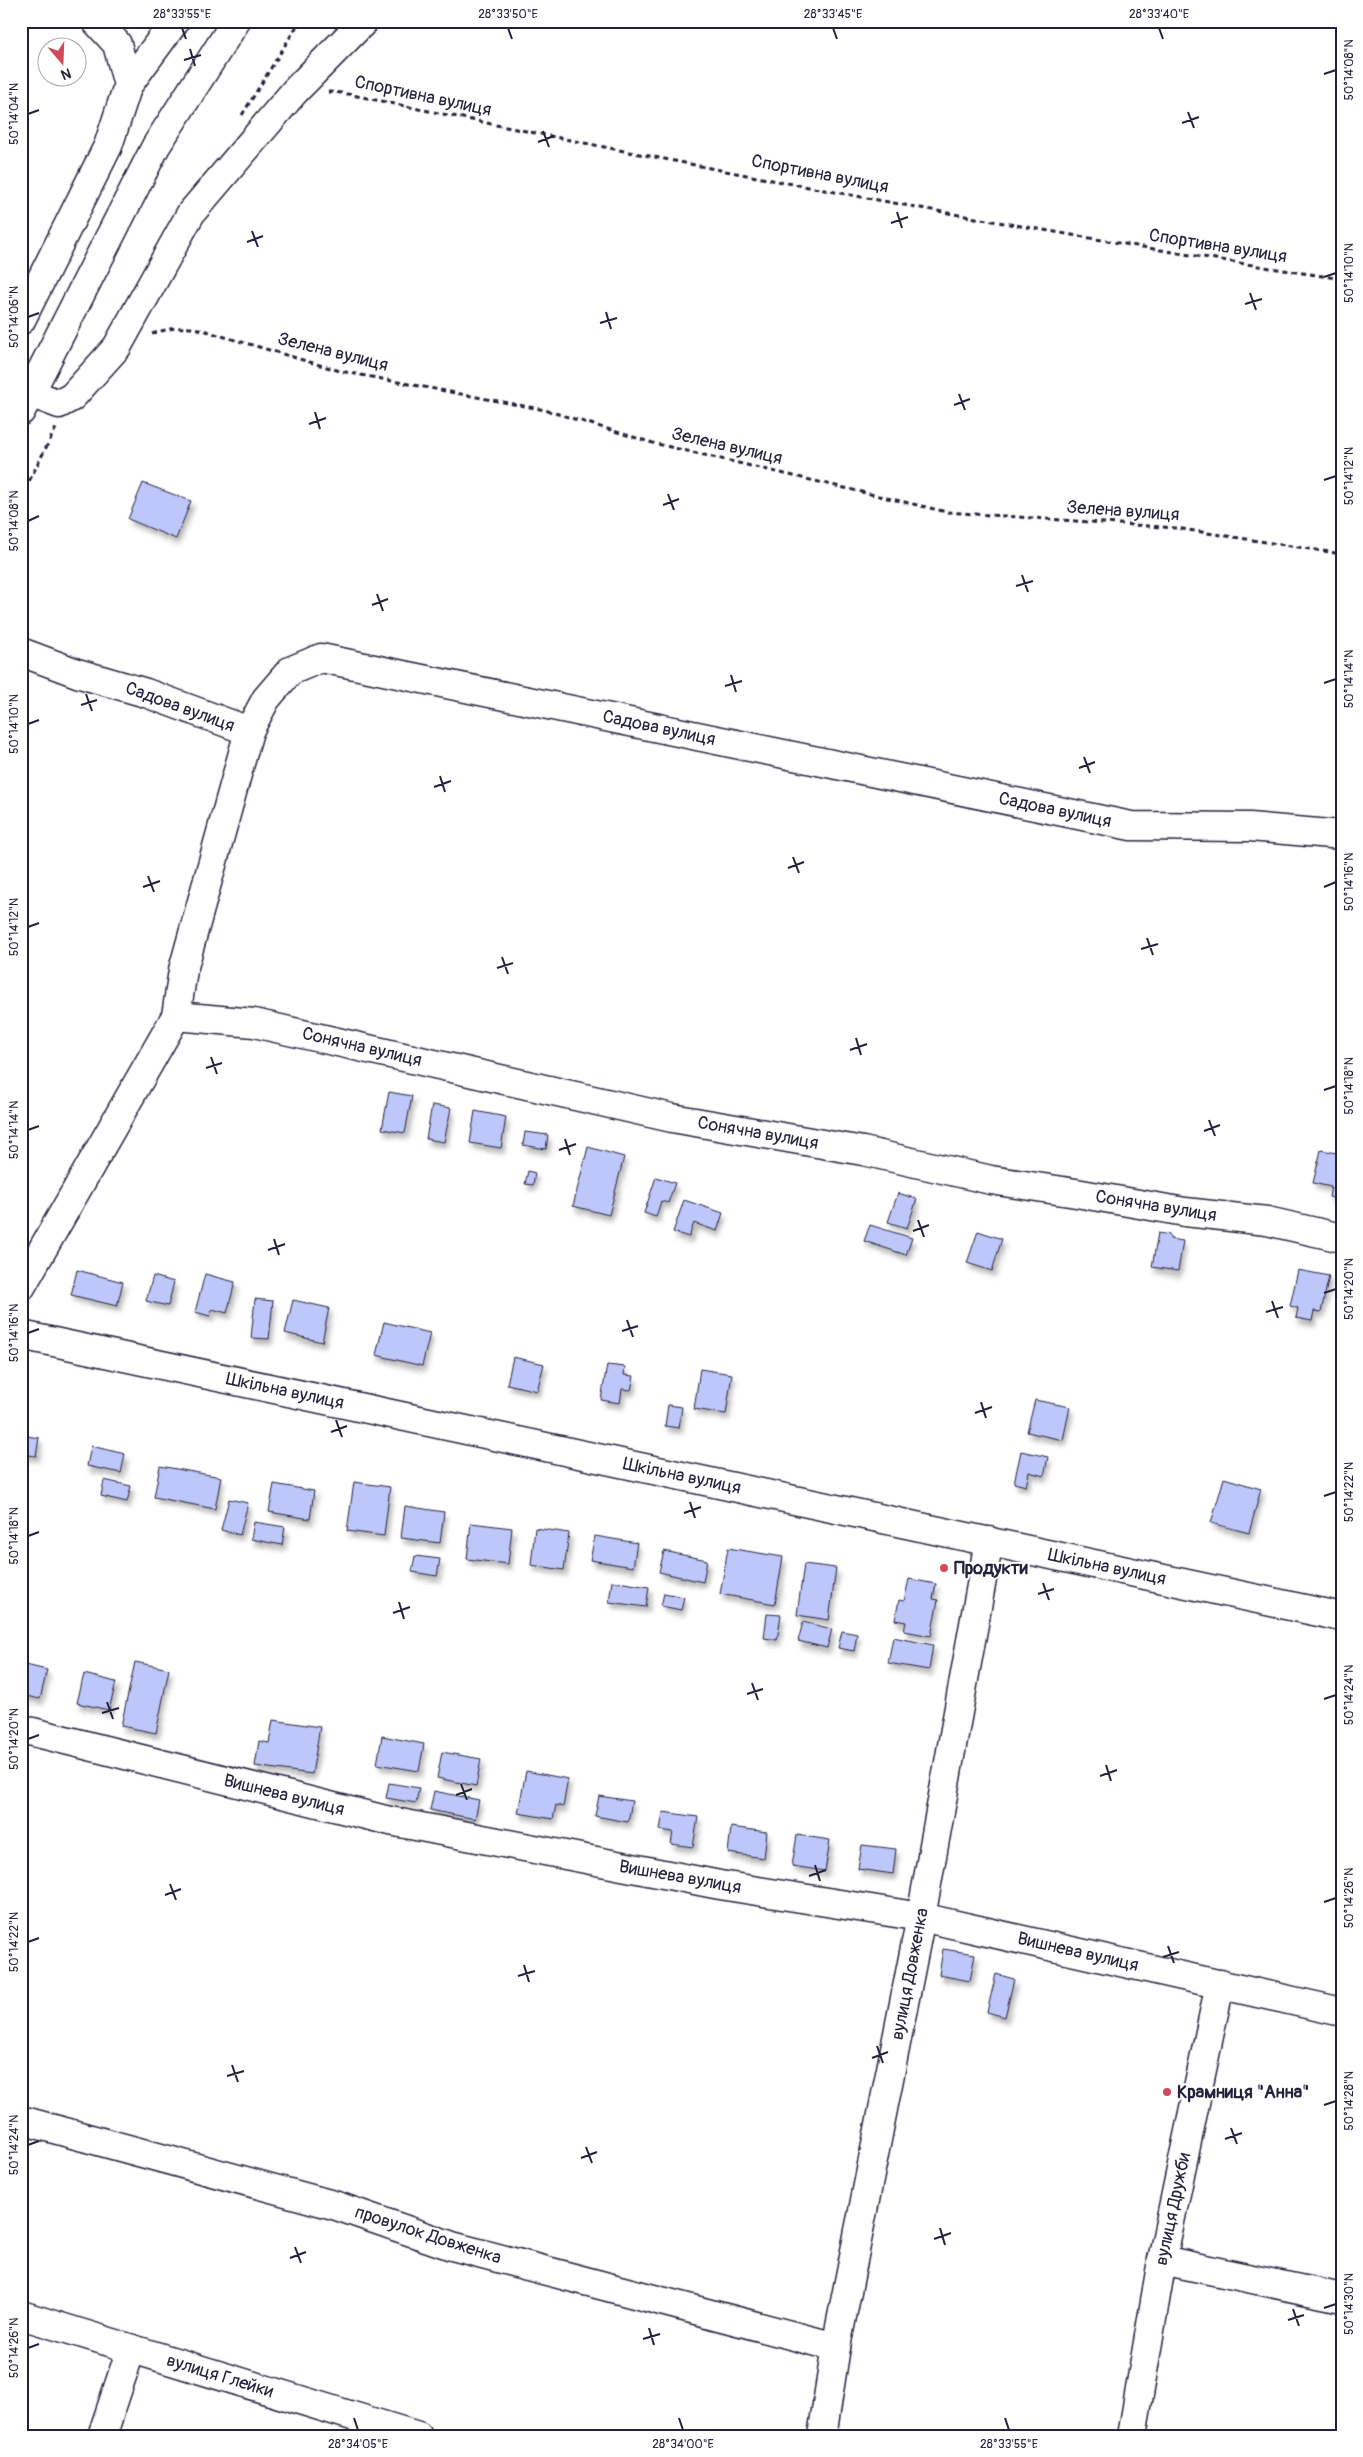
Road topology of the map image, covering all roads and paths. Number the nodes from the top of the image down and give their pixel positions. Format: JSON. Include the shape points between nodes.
{"nodes":[{"id":1,"x":175,"y":21,"type":"edge"},
{"id":2,"x":236,"y":21,"type":"edge"},
{"id":3,"x":364,"y":21,"type":"edge"},
{"id":4,"x":103,"y":27,"type":"edge"},
{"id":5,"x":128,"y":85,"type":"junction"},
{"id":6,"x":295,"y":91,"type":"junction"},
{"id":7,"x":1342,"y":280,"type":"edge"},
{"id":8,"x":21,"y":320,"type":"edge"},
{"id":9,"x":117,"y":347,"type":"junction"},
{"id":10,"x":72,"y":397,"type":"junction"},
{"id":11,"x":26,"y":402,"type":"edge"},
{"id":12,"x":21,"y":497,"type":"edge"},
{"id":13,"x":1342,"y":554,"type":"edge"},
{"id":14,"x":21,"y":652,"type":"edge"},
{"id":15,"x":249,"y":732,"type":"junction"},
{"id":16,"x":1342,"y":836,"type":"edge"},
{"id":17,"x":176,"y":1016,"type":"junction"},
{"id":18,"x":1342,"y":1238,"type":"edge"},
{"id":19,"x":21,"y":1287,"type":"edge"},
{"id":20,"x":21,"y":1335,"type":"edge"},
{"id":21,"x":989,"y":1541,"type":"junction"},
{"id":22,"x":1342,"y":1617,"type":"edge"},
{"id":23,"x":21,"y":1729,"type":"edge"},
{"id":24,"x":921,"y":1917,"type":"junction"},
{"id":25,"x":1220,"y":1984,"type":"junction"},
{"id":26,"x":1342,"y":2012,"type":"edge"},
{"id":27,"x":21,"y":2120,"type":"edge"},
{"id":28,"x":1162,"y":2260,"type":"junction"},
{"id":29,"x":1342,"y":2298,"type":"edge"},
{"id":30,"x":21,"y":2315,"type":"edge"},
{"id":31,"x":836,"y":2347,"type":"junction"},
{"id":32,"x":131,"y":2349,"type":"junction"},
{"id":33,"x":102,"y":2436,"type":"edge"},
{"id":34,"x":418,"y":2436,"type":"edge"},
{"id":35,"x":822,"y":2436,"type":"edge"},
{"id":36,"x":1132,"y":2436,"type":"edge"}],
"edges":[{"from":1,"to":5,"type":"street"},
{"from":2,"to":11,"type":"street","via":[[156,146]]},
{"from":3,"to":6,"type":"street"},
{"from":4,"to":5,"type":"street","via":[[117,44]]},
{"from":5,"to":8,"type":"street","via":[[108,146]]},
{"from":6,"to":7,"type":"path","name":"Спортивна вулиця","via":[[343,93],[525,131],[1103,241]]},
{"from":6,"to":9,"type":"street","via":[[191,213]]},
{"from":9,"to":10,"type":"street"},
{"from":9,"to":13,"type":"path","name":"Зелена вулиця","via":[[177,327],[200,328],[340,370],[545,410],[653,443],[947,512],[1176,528]]},
{"from":10,"to":11,"type":"street","via":[[59,404]]},
{"from":10,"to":12,"type":"path"},
{"from":14,"to":15,"type":"street","name":"Садова вулиця","via":[[146,693]]},
{"from":15,"to":16,"type":"street","name":"Садова вулиця","via":[[266,698],[290,671],[321,658],[1131,826],[1250,827]]},
{"from":15,"to":17,"type":"street","via":[[183,970]]},
{"from":17,"to":18,"type":"street","name":"Сонячна вулиця","via":[[254,1023],[672,1118],[863,1151],[990,1180],[1184,1212],[1267,1221]]},
{"from":17,"to":19,"type":"street"},
{"from":20,"to":21,"type":"street","name":"Шкільна вулиця"},
{"from":21,"to":22,"type":"street","name":"Шкільна вулиця"},
{"from":21,"to":24,"type":"street","name":"вулиця Довженка"},
{"from":23,"to":24,"type":"street","name":"Вишнева вулиця","via":[[390,1821],[720,1885]]},
{"from":24,"to":25,"type":"street","name":"Вишнева вулиця"},
{"from":24,"to":31,"type":"street","name":"вулиця Довженка"},
{"from":25,"to":26,"type":"street","name":"Вишнева вулиця"},
{"from":25,"to":28,"type":"street","name":"вулиця Дружби"},
{"from":27,"to":31,"type":"street","name":"провулок Довженка","via":[[336,2206],[452,2246]]},
{"from":28,"to":29,"type":"street"},
{"from":28,"to":36,"type":"street","name":"вулиця Дружби"},
{"from":30,"to":32,"type":"street","name":"вулиця Глейки"},
{"from":31,"to":35,"type":"street","name":"вулиця Довженка"},
{"from":32,"to":33,"type":"street"},
{"from":32,"to":34,"type":"street","name":"вулиця Глейки"}]}
